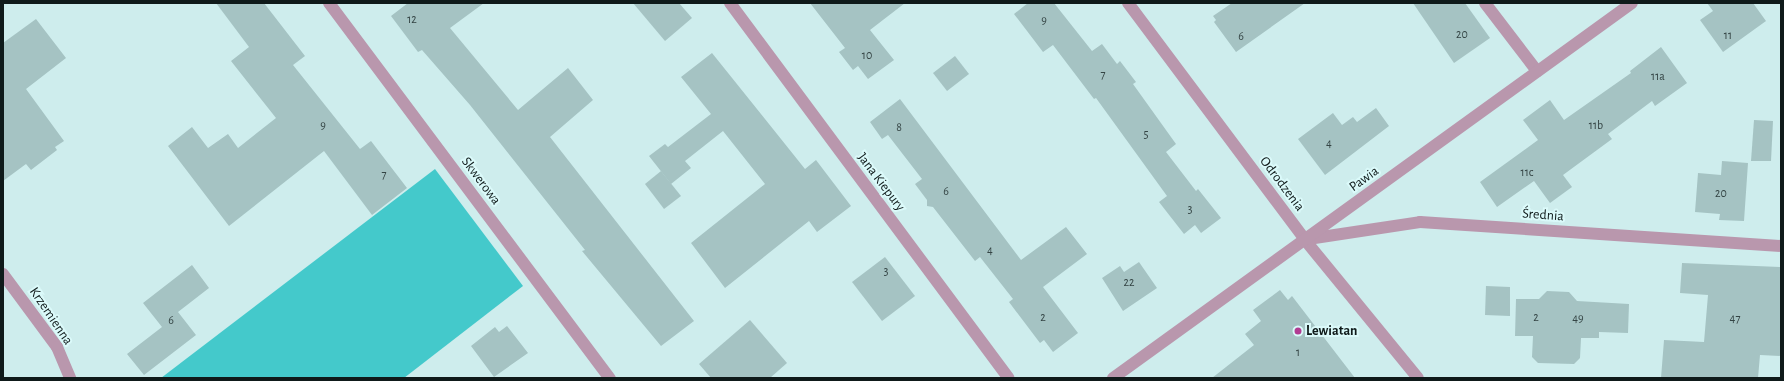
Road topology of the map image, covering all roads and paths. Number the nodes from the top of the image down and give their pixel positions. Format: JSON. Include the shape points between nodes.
{"nodes":[{"id":1,"x":329,"y":3,"type":"edge"},
{"id":2,"x":730,"y":3,"type":"edge"},
{"id":3,"x":1128,"y":3,"type":"edge"},
{"id":4,"x":1485,"y":3,"type":"edge"},
{"id":5,"x":1632,"y":3,"type":"edge"},
{"id":6,"x":1537,"y":71,"type":"junction"},
{"id":7,"x":1305,"y":240,"type":"junction"},
{"id":8,"x":1781,"y":246,"type":"edge"},
{"id":9,"x":3,"y":274,"type":"edge"},
{"id":10,"x":70,"y":378,"type":"edge"},
{"id":11,"x":610,"y":378,"type":"edge"},
{"id":12,"x":1008,"y":378,"type":"edge"},
{"id":13,"x":1113,"y":378,"type":"edge"},
{"id":14,"x":1418,"y":378,"type":"edge"}],
"edges":[{"from":1,"to":11,"type":"street","name":"Skwerowa"},
{"from":2,"to":12,"type":"street","name":"Jana Kiepury"},
{"from":3,"to":7,"type":"street","name":"Odrodzenia"},
{"from":4,"to":6,"type":"street"},
{"from":5,"to":6,"type":"street","name":"Pawia"},
{"from":6,"to":7,"type":"street","name":"Pawia"},
{"from":7,"to":8,"type":"street","name":"Średnia","via":[[1420,222]]},
{"from":7,"to":13,"type":"street","name":"Pawia"},
{"from":7,"to":14,"type":"street","name":"Odrodzenia"},
{"from":9,"to":10,"type":"street","name":"Krzemienna","via":[[57,347]]}]}
